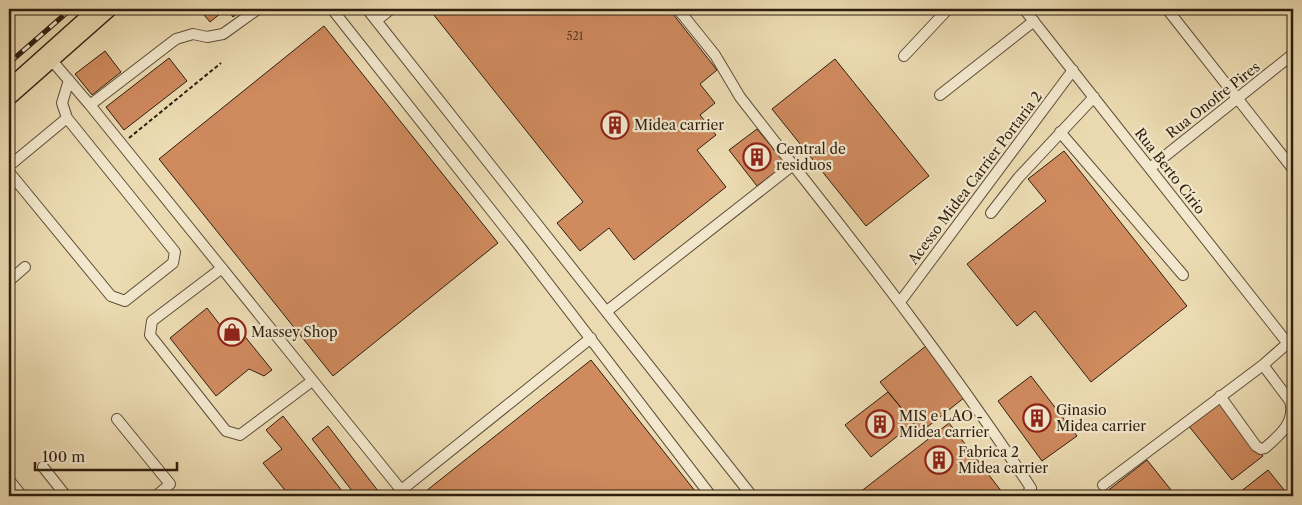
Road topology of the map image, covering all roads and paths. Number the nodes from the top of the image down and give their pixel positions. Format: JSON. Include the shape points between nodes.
{"nodes":[{"id":1,"x":95,"y":9,"type":"edge"},
{"id":2,"x":111,"y":9,"type":"edge"},
{"id":3,"x":258,"y":9,"type":"edge"},
{"id":4,"x":332,"y":9,"type":"edge"},
{"id":5,"x":367,"y":9,"type":"edge"},
{"id":6,"x":391,"y":9,"type":"edge"},
{"id":7,"x":678,"y":9,"type":"edge"},
{"id":8,"x":948,"y":9,"type":"edge"},
{"id":9,"x":1024,"y":9,"type":"edge"},
{"id":10,"x":1167,"y":9,"type":"edge"},
{"id":11,"x":377,"y":20,"type":"junction"},
{"id":12,"x":1034,"y":21,"type":"junction"},
{"id":13,"x":1293,"y":54,"type":"edge"},
{"id":14,"x":904,"y":56,"type":"dead end"},
{"id":15,"x":49,"y":57,"type":"junction"},
{"id":16,"x":221,"y":63,"type":"dead end"},
{"id":17,"x":1073,"y":70,"type":"junction"},
{"id":18,"x":68,"y":80,"type":"junction"},
{"id":19,"x":9,"y":86,"type":"edge"},
{"id":20,"x":940,"y":94,"type":"dead end"},
{"id":21,"x":1094,"y":97,"type":"junction"},
{"id":22,"x":1238,"y":98,"type":"junction"},
{"id":23,"x":9,"y":99,"type":"edge"},
{"id":24,"x":90,"y":105,"type":"junction"},
{"id":25,"x":67,"y":118,"type":"junction"},
{"id":26,"x":1060,"y":132,"type":"junction"},
{"id":27,"x":121,"y":144,"type":"junction"},
{"id":28,"x":793,"y":165,"type":"junction"},
{"id":29,"x":9,"y":166,"type":"edge"},
{"id":30,"x":1150,"y":168,"type":"junction"},
{"id":31,"x":1293,"y":169,"type":"edge"},
{"id":32,"x":9,"y":172,"type":"edge"},
{"id":33,"x":991,"y":213,"type":"dead end"},
{"id":34,"x":25,"y":267,"type":"dead end"},
{"id":35,"x":222,"y":268,"type":"junction"},
{"id":36,"x":1183,"y":275,"type":"dead end"},
{"id":37,"x":9,"y":281,"type":"edge"},
{"id":38,"x":900,"y":302,"type":"junction"},
{"id":39,"x":607,"y":311,"type":"junction"},
{"id":40,"x":591,"y":338,"type":"junction"},
{"id":41,"x":1291,"y":346,"type":"edge"},
{"id":42,"x":1263,"y":365,"type":"junction"},
{"id":43,"x":312,"y":381,"type":"junction"},
{"id":44,"x":1220,"y":396,"type":"junction"},
{"id":45,"x":117,"y":419,"type":"dead end"},
{"id":46,"x":43,"y":467,"type":"dead end"},
{"id":47,"x":9,"y":480,"type":"edge"},
{"id":48,"x":1103,"y":485,"type":"dead end"},
{"id":49,"x":401,"y":494,"type":"edge"},
{"id":50,"x":22,"y":496,"type":"edge"},
{"id":51,"x":66,"y":496,"type":"edge"},
{"id":52,"x":156,"y":496,"type":"edge"},
{"id":53,"x":712,"y":496,"type":"edge"},
{"id":54,"x":752,"y":496,"type":"edge"},
{"id":55,"x":1026,"y":496,"type":"edge"}],
"edges":[{"from":1,"to":15,"type":"main road"},
{"from":2,"to":15,"type":"main road"},
{"from":3,"to":24,"type":"street","via":[[224,34],[207,37],[193,34],[176,39]]},
{"from":4,"to":40,"type":"street"},
{"from":5,"to":11,"type":"street"},
{"from":6,"to":11,"type":"street"},
{"from":7,"to":28,"type":"street"},
{"from":8,"to":14,"type":"street"},
{"from":9,"to":12,"type":"street","name":"Rua Berto Círio"},
{"from":10,"to":22,"type":"street"},
{"from":11,"to":39,"type":"street"},
{"from":12,"to":17,"type":"street","name":"Rua Berto Círio"},
{"from":12,"to":20,"type":"street"},
{"from":13,"to":22,"type":"street","name":"Rua Onofre Pires"},
{"from":15,"to":18,"type":"street"},
{"from":15,"to":19,"type":"main road"},
{"from":15,"to":23,"type":"main road"},
{"from":16,"to":27,"type":"path"},
{"from":17,"to":21,"type":"street","name":"Rua Berto Círio"},
{"from":17,"to":38,"type":"street","name":"Acesso Midea Carrier Portaria 2"},
{"from":18,"to":24,"type":"street"},
{"from":18,"to":25,"type":"street","via":[[62,102]]},
{"from":21,"to":26,"type":"street"},
{"from":21,"to":30,"type":"street","name":"Rua Berto Círio"},
{"from":22,"to":30,"type":"street","name":"Rua Onofre Pires"},
{"from":22,"to":31,"type":"street"},
{"from":24,"to":27,"type":"street"},
{"from":25,"to":29,"type":"street"},
{"from":25,"to":32,"type":"street","via":[[175,252],[172,263],[125,301],[111,296]]},
{"from":26,"to":33,"type":"street"},
{"from":26,"to":36,"type":"street"},
{"from":27,"to":35,"type":"street"},
{"from":28,"to":38,"type":"street"},
{"from":28,"to":39,"type":"street"},
{"from":30,"to":41,"type":"street","name":"Rua Berto Círio"},
{"from":34,"to":37,"type":"street"},
{"from":35,"to":43,"type":"street"},
{"from":35,"to":43,"type":"street","via":[[152,321],[150,335],[226,431],[240,435]]},
{"from":38,"to":55,"type":"street","via":[[1031,488]]},
{"from":39,"to":54,"type":"street"},
{"from":40,"to":49,"type":"street"},
{"from":40,"to":53,"type":"street"},
{"from":41,"to":42,"type":"street"},
{"from":42,"to":44,"type":"street"},
{"from":42,"to":44,"type":"street","via":[[1292,406],[1285,430],[1265,448],[1256,446]]},
{"from":43,"to":49,"type":"street"},
{"from":44,"to":48,"type":"street"},
{"from":45,"to":52,"type":"street","via":[[170,484]]},
{"from":46,"to":51,"type":"street"},
{"from":47,"to":50,"type":"street"}]}
